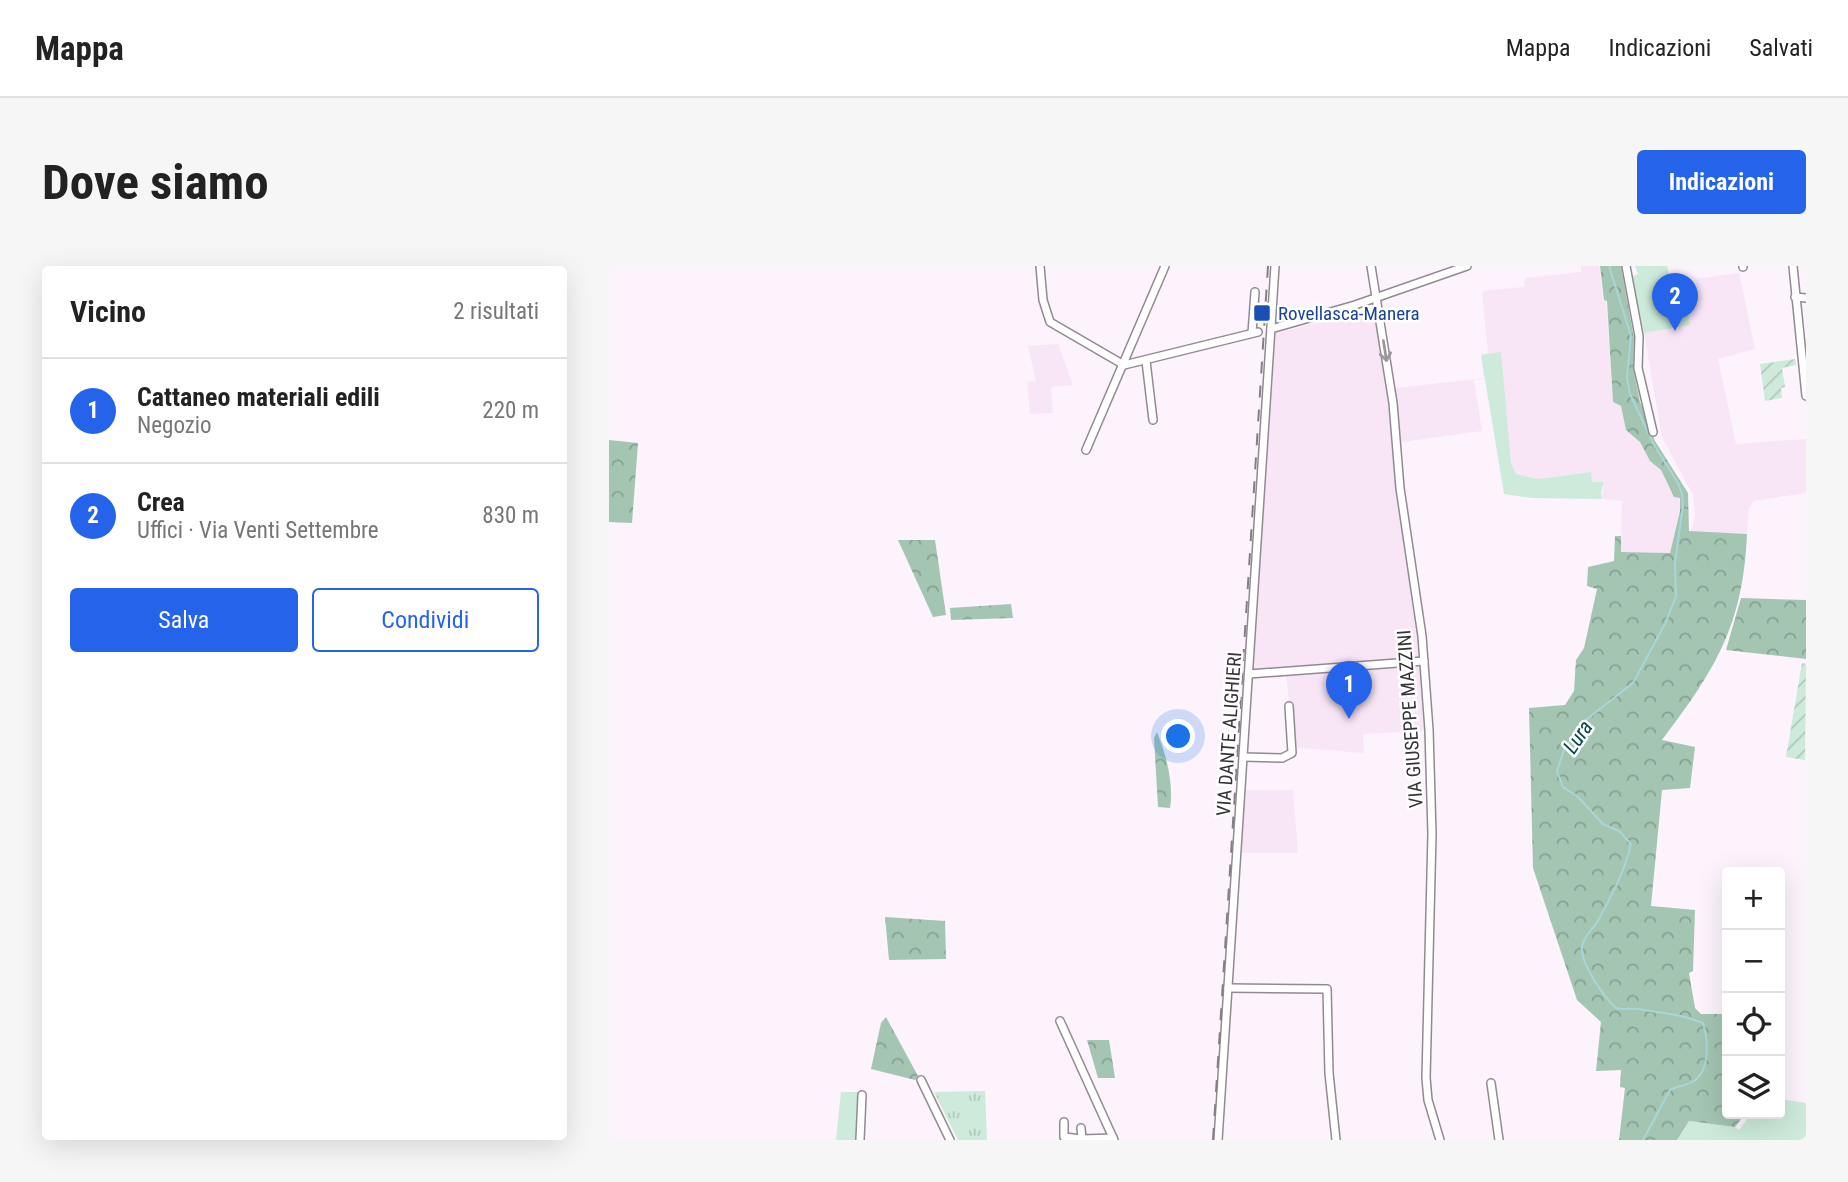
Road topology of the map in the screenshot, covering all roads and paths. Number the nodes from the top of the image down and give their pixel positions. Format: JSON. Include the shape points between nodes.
{"nodes":[{"id":1,"x":1040,"y":266,"type":"edge"},
{"id":2,"x":1165,"y":266,"type":"edge"},
{"id":3,"x":1275,"y":266,"type":"edge"},
{"id":4,"x":1371,"y":266,"type":"edge"},
{"id":5,"x":1433,"y":266,"type":"edge"},
{"id":6,"x":1467,"y":266,"type":"edge"},
{"id":7,"x":1626,"y":266,"type":"edge"},
{"id":8,"x":1793,"y":266,"type":"edge"},
{"id":9,"x":1434,"y":277,"type":"junction"},
{"id":10,"x":1255,"y":292,"type":"dead end"},
{"id":11,"x":1795,"y":297,"type":"junction"},
{"id":12,"x":1376,"y":298,"type":"junction"},
{"id":13,"x":1806,"y":298,"type":"edge"},
{"id":14,"x":1271,"y":329,"type":"junction"},
{"id":15,"x":1146,"y":361,"type":"junction"},
{"id":16,"x":1124,"y":365,"type":"junction"},
{"id":17,"x":1806,"y":396,"type":"edge"},
{"id":18,"x":1153,"y":420,"type":"dead end"},
{"id":19,"x":1653,"y":432,"type":"dead end"},
{"id":20,"x":1086,"y":450,"type":"dead end"},
{"id":21,"x":1424,"y":661,"type":"junction"},
{"id":22,"x":1249,"y":674,"type":"junction"},
{"id":23,"x":1289,"y":706,"type":"dead end"},
{"id":24,"x":1244,"y":757,"type":"junction"},
{"id":25,"x":1228,"y":988,"type":"junction"},
{"id":26,"x":1060,"y":1021,"type":"dead end"},
{"id":27,"x":921,"y":1080,"type":"dead end"},
{"id":28,"x":1491,"y":1083,"type":"dead end"},
{"id":29,"x":862,"y":1095,"type":"dead end"},
{"id":30,"x":1064,"y":1122,"type":"dead end"},
{"id":31,"x":1081,"y":1128,"type":"dead end"},
{"id":32,"x":1082,"y":1139,"type":"edge"},
{"id":33,"x":1114,"y":1139,"type":"edge"},
{"id":34,"x":860,"y":1140,"type":"edge"},
{"id":35,"x":950,"y":1140,"type":"edge"},
{"id":36,"x":1218,"y":1140,"type":"edge"},
{"id":37,"x":1336,"y":1140,"type":"edge"},
{"id":38,"x":1440,"y":1140,"type":"edge"},
{"id":39,"x":1499,"y":1140,"type":"edge"}],
"edges":[{"from":1,"to":16,"type":"street","via":[[1050,322]]},
{"from":2,"to":16,"type":"street"},
{"from":3,"to":14,"type":"street","name":"VIA DANTE ALIGHIERI"},
{"from":4,"to":12,"type":"street","name":"VIA GIUSEPPE MAZZINI"},
{"from":5,"to":9,"type":"street"},
{"from":6,"to":9,"type":"street"},
{"from":7,"to":19,"type":"street","via":[[1639,336],[1638,368]]},
{"from":8,"to":11,"type":"street"},
{"from":9,"to":12,"type":"street"},
{"from":10,"to":15,"type":"street","via":[[1255,333]]},
{"from":11,"to":13,"type":"street"},
{"from":11,"to":17,"type":"street"},
{"from":12,"to":14,"type":"street"},
{"from":12,"to":21,"type":"street","name":"VIA GIUSEPPE MAZZINI","one_way":true},
{"from":14,"to":22,"type":"street","name":"VIA DANTE ALIGHIERI"},
{"from":15,"to":16,"type":"street"},
{"from":15,"to":18,"type":"street"},
{"from":16,"to":20,"type":"street"},
{"from":21,"to":22,"type":"street"},
{"from":21,"to":38,"type":"street","name":"VIA GIUSEPPE MAZZINI","via":[[1432,821],[1426,1078]]},
{"from":22,"to":24,"type":"street","name":"VIA DANTE ALIGHIERI"},
{"from":23,"to":24,"type":"street","via":[[1292,753],[1282,758]]},
{"from":24,"to":25,"type":"street","name":"VIA DANTE ALIGHIERI"},
{"from":25,"to":36,"type":"street","name":"VIA DANTE ALIGHIERI"},
{"from":25,"to":37,"type":"street","via":[[1327,989]]},
{"from":26,"to":33,"type":"street"},
{"from":27,"to":35,"type":"street"},
{"from":28,"to":39,"type":"street"},
{"from":29,"to":34,"type":"street"},
{"from":30,"to":32,"type":"street","via":[[1065,1138]]},
{"from":31,"to":32,"type":"street"},
{"from":32,"to":33,"type":"street"}]}
